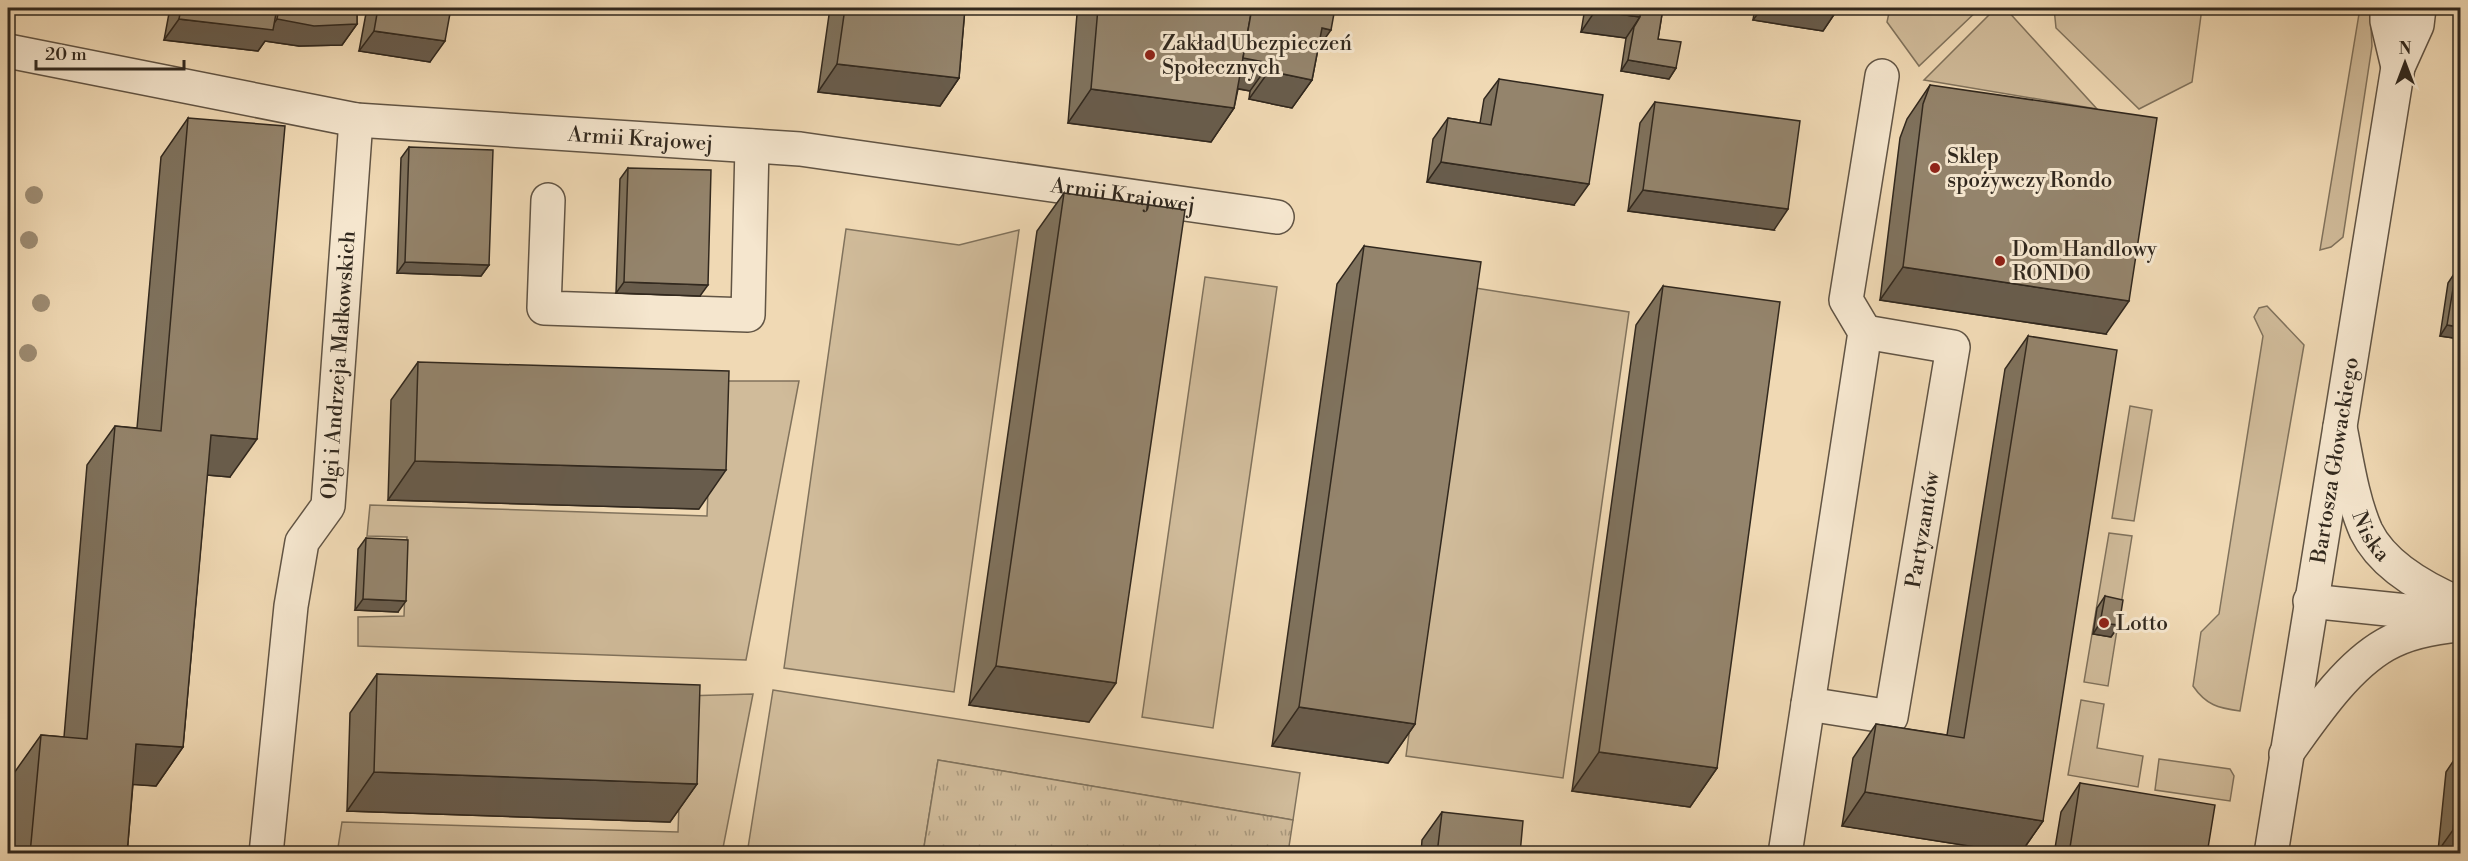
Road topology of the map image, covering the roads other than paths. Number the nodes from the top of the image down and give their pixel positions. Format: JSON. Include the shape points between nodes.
{"nodes":[{"id":1,"x":2387,"y":8,"type":"edge"},
{"id":2,"x":2419,"y":8,"type":"edge"},
{"id":3,"x":8,"y":51,"type":"edge"},
{"id":4,"x":2398,"y":67,"type":"junction"},
{"id":5,"x":1882,"y":76,"type":"dead end"},
{"id":6,"x":356,"y":120,"type":"junction"},
{"id":7,"x":752,"y":146,"type":"junction"},
{"id":8,"x":548,"y":200,"type":"dead end"},
{"id":9,"x":1277,"y":217,"type":"dead end"},
{"id":10,"x":1864,"y":332,"type":"junction"},
{"id":11,"x":2340,"y":427,"type":"junction"},
{"id":12,"x":2310,"y":601,"type":"junction"},
{"id":13,"x":2460,"y":604,"type":"edge"},
{"id":14,"x":2460,"y":617,"type":"edge"},
{"id":15,"x":2460,"y":625,"type":"edge"},
{"id":16,"x":1808,"y":704,"type":"junction"},
{"id":17,"x":2286,"y":754,"type":"junction"},
{"id":18,"x":266,"y":854,"type":"edge"},
{"id":19,"x":1785,"y":854,"type":"edge"},
{"id":20,"x":2271,"y":854,"type":"edge"}],
"edges":[{"from":1,"to":4,"type":"street","name":"Bartosza Głowackiego"},
{"from":2,"to":4,"type":"street","name":"Bartosza Głowackiego","via":[[2417,25]]},
{"from":3,"to":6,"type":"street","name":"Armii Krajowej"},
{"from":4,"to":11,"type":"street","name":"Bartosza Głowackiego"},
{"from":5,"to":10,"type":"street","via":[[1846,300]]},
{"from":6,"to":7,"type":"street","name":"Armii Krajowej"},
{"from":6,"to":18,"type":"street","name":"Olgi i Andrzeja Małkowskich","via":[[328,506],[302,542],[291,606]]},
{"from":7,"to":8,"type":"street","via":[[748,315],[544,308]]},
{"from":7,"to":9,"type":"street","name":"Armii Krajowej","via":[[800,149]]},
{"from":10,"to":16,"type":"street"},
{"from":10,"to":16,"type":"street","name":"Partyzantów","via":[[1953,346],[1891,717]]},
{"from":11,"to":12,"type":"street","name":"Bartosza Głowackiego"},
{"from":11,"to":13,"type":"street","name":"Niska","via":[[2354,496],[2367,533],[2394,566],[2436,594]]},
{"from":12,"to":14,"type":"street"},
{"from":12,"to":17,"type":"street","name":"Bartosza Głowackiego"},
{"from":15,"to":17,"type":"street","via":[[2433,627],[2385,645],[2352,671],[2321,705]]},
{"from":16,"to":19,"type":"street"},
{"from":17,"to":20,"type":"street","name":"Bartosza Głowackiego"}]}
